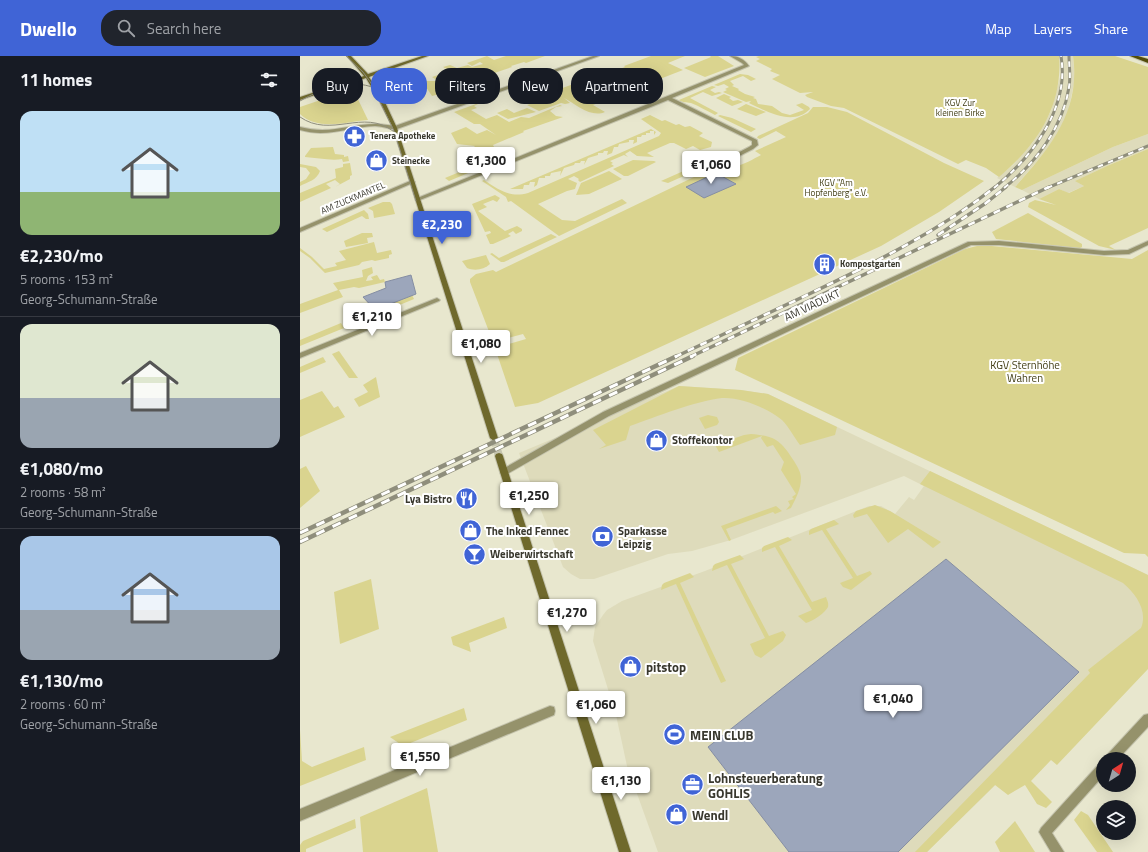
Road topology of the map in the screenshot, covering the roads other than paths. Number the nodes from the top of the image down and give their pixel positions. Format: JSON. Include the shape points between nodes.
{"nodes":[{"id":1,"x":349,"y":56,"type":"edge"},
{"id":2,"x":426,"y":56,"type":"edge"},
{"id":3,"x":597,"y":56,"type":"edge"},
{"id":4,"x":732,"y":56,"type":"edge"},
{"id":5,"x":1133,"y":56,"type":"edge"},
{"id":6,"x":1148,"y":61,"type":"edge"},
{"id":7,"x":368,"y":75,"type":"junction"},
{"id":8,"x":668,"y":98,"type":"junction"},
{"id":9,"x":300,"y":99,"type":"edge"},
{"id":10,"x":300,"y":128,"type":"edge"},
{"id":11,"x":394,"y":128,"type":"junction"},
{"id":12,"x":712,"y":168,"type":"dead end"},
{"id":13,"x":412,"y":182,"type":"junction"},
{"id":14,"x":418,"y":199,"type":"junction"},
{"id":15,"x":300,"y":230,"type":"edge"},
{"id":16,"x":1148,"y":243,"type":"edge"},
{"id":17,"x":437,"y":300,"type":"dead end"},
{"id":18,"x":300,"y":356,"type":"edge"},
{"id":19,"x":494,"y":438,"type":"tunnel mouth"},
{"id":20,"x":499,"y":456,"type":"tunnel mouth"},
{"id":21,"x":504,"y":472,"type":"junction"},
{"id":22,"x":550,"y":711,"type":"dead end"},
{"id":23,"x":1148,"y":719,"type":"edge"},
{"id":24,"x":1117,"y":752,"type":"edge"},
{"id":25,"x":1096,"y":776,"type":"edge"},
{"id":26,"x":300,"y":815,"type":"edge"},
{"id":27,"x":625,"y":852,"type":"edge"},
{"id":28,"x":1058,"y":852,"type":"edge"}],
"edges":[{"from":1,"to":7,"type":"main road"},
{"from":2,"to":7,"type":"main road"},
{"from":3,"to":11,"type":"street"},
{"from":4,"to":8,"type":"street","via":[[746,66]]},
{"from":5,"to":6,"type":"main road"},
{"from":7,"to":9,"type":"main road"},
{"from":7,"to":11,"type":"main road","via":[[387,109]]},
{"from":8,"to":12,"type":"street","via":[[754,140],[755,144],[751,148]]},
{"from":8,"to":14,"type":"street"},
{"from":10,"to":11,"type":"street","via":[[326,133],[377,125]]},
{"from":11,"to":13,"type":"main road"},
{"from":13,"to":14,"type":"main road"},
{"from":13,"to":15,"type":"street","name":"AM ZUCKMANTEL"},
{"from":14,"to":19,"type":"main road"},
{"from":16,"to":21,"type":"street","name":"AM VIADUKT","via":[[1129,252],[1104,253],[998,243],[970,243],[606,414]]},
{"from":17,"to":18,"type":"street"},
{"from":20,"to":21,"type":"main road"},
{"from":21,"to":27,"type":"main road"},
{"from":22,"to":26,"type":"street"},
{"from":23,"to":24,"type":"street"},
{"from":25,"to":28,"type":"street","via":[[1045,832]]}]}
